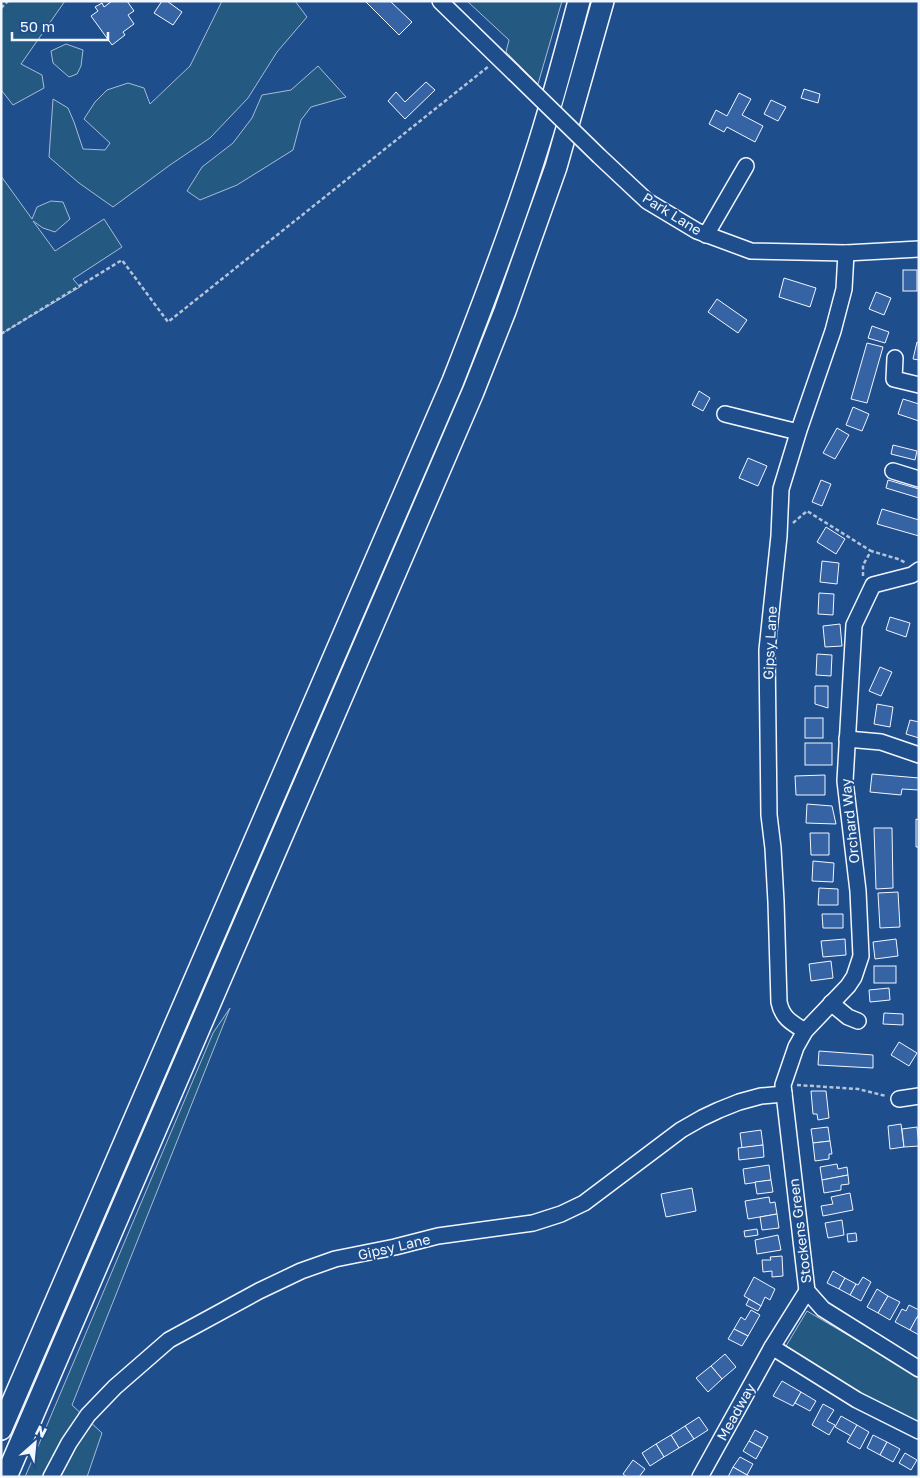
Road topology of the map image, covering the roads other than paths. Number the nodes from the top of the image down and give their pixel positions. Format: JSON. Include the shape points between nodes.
{"nodes":[{"id":1,"x":440,"y":1,"type":"edge"},
{"id":2,"x":579,"y":1,"type":"edge"},
{"id":3,"x":603,"y":1,"type":"edge"},
{"id":4,"x":746,"y":166,"type":"dead end"},
{"id":5,"x":706,"y":234,"type":"junction"},
{"id":6,"x":919,"y":249,"type":"edge"},
{"id":7,"x":846,"y":253,"type":"junction"},
{"id":8,"x":895,"y":358,"type":"dead end"},
{"id":9,"x":919,"y":385,"type":"edge"},
{"id":10,"x":725,"y":414,"type":"dead end"},
{"id":11,"x":798,"y":432,"type":"junction"},
{"id":12,"x":893,"y":470,"type":"dead end"},
{"id":13,"x":919,"y":479,"type":"edge"},
{"id":14,"x":916,"y":576,"type":"edge"},
{"id":15,"x":847,"y":739,"type":"junction"},
{"id":16,"x":919,"y":755,"type":"edge"},
{"id":17,"x":831,"y":1003,"type":"junction"},
{"id":18,"x":858,"y":1021,"type":"dead end"},
{"id":19,"x":805,"y":1031,"type":"junction"},
{"id":20,"x":783,"y":1089,"type":"junction"},
{"id":21,"x":919,"y":1096,"type":"edge"},
{"id":22,"x":899,"y":1099,"type":"road end"},
{"id":23,"x":807,"y":1291,"type":"junction"},
{"id":24,"x":772,"y":1346,"type":"junction"},
{"id":25,"x":919,"y":1369,"type":"edge"},
{"id":26,"x":1,"y":1429,"type":"edge"},
{"id":27,"x":919,"y":1431,"type":"edge"},
{"id":28,"x":6,"y":1477,"type":"edge"},
{"id":29,"x":52,"y":1477,"type":"edge"},
{"id":30,"x":700,"y":1477,"type":"edge"}],
"edges":[{"from":1,"to":5,"type":"street","name":"Park Lane","bridge":true,"via":[[647,201]]},
{"from":2,"to":26,"type":"highway","via":[[535,157],[453,381]]},
{"from":3,"to":28,"type":"highway","via":[[556,167],[473,392]]},
{"from":4,"to":5,"type":"street"},
{"from":5,"to":7,"type":"street","name":"Park Lane","via":[[750,251]]},
{"from":6,"to":7,"type":"street","name":"Park Lane"},
{"from":7,"to":11,"type":"street","name":"Gipsy Lane","via":[[844,289],[833,331]]},
{"from":8,"to":9,"type":"street","via":[[894,379]]},
{"from":10,"to":11,"type":"street"},
{"from":11,"to":19,"type":"street","name":"Gipsy Lane","via":[[782,489],[767,650],[769,815],[780,1010]]},
{"from":12,"to":13,"type":"street"},
{"from":14,"to":15,"type":"street","name":"Orchard Way","via":[[873,585],[854,625]]},
{"from":15,"to":16,"type":"street","via":[[880,742]]},
{"from":15,"to":17,"type":"street","name":"Orchard Way","via":[[845,781],[858,891],[861,956],[854,977]]},
{"from":17,"to":18,"type":"street"},
{"from":17,"to":19,"type":"street","name":"Orchard Way"},
{"from":19,"to":20,"type":"street","name":"Orchard Way","via":[[796,1047]]},
{"from":20,"to":23,"type":"street","name":"Stockens Green"},
{"from":20,"to":29,"type":"street","name":"Gipsy Lane","via":[[739,1102],[702,1118],[681,1130],[584,1203],[561,1214],[533,1223],[438,1236],[335,1259],[259,1290],[169,1340],[115,1387],[88,1415]]},
{"from":21,"to":22,"type":"street"},
{"from":23,"to":24,"type":"street","name":"Meadway"},
{"from":23,"to":25,"type":"street","name":"Stockens Green","via":[[823,1309]]},
{"from":24,"to":27,"type":"street","via":[[857,1400]]},
{"from":24,"to":30,"type":"street","name":"Meadway"}]}
